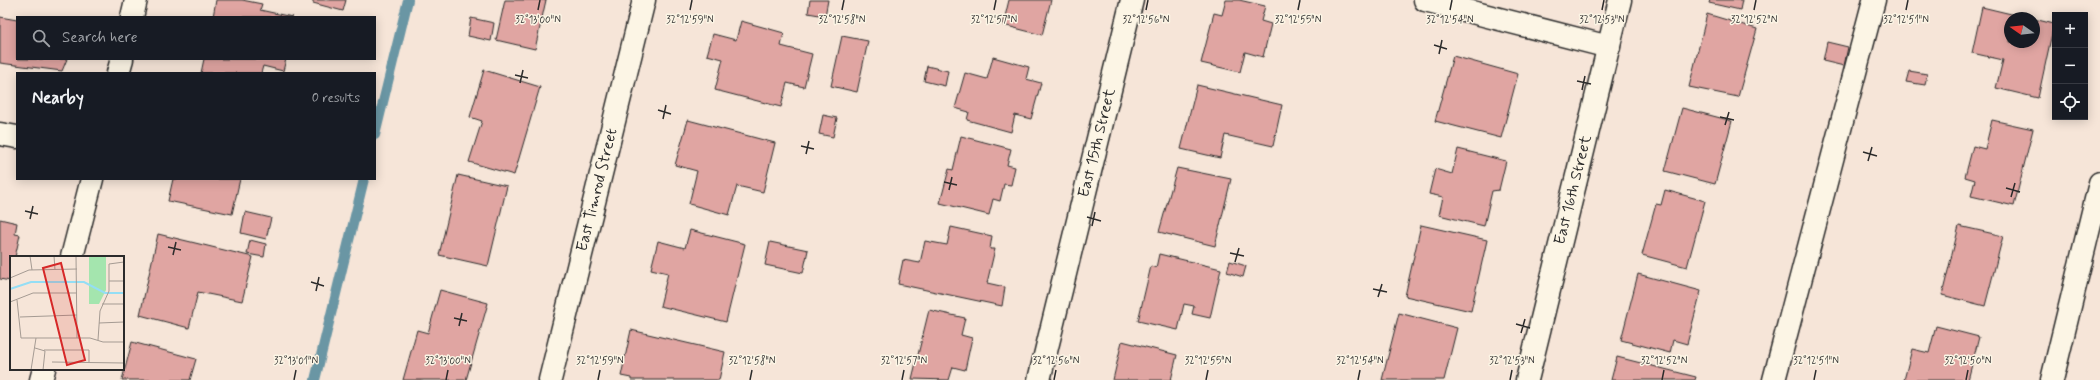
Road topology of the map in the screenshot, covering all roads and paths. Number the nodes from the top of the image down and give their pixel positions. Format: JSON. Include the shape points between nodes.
{"nodes":[{"id":1,"x":136,"y":0,"type":"edge"},
{"id":2,"x":644,"y":0,"type":"edge"},
{"id":3,"x":1132,"y":0,"type":"edge"},
{"id":4,"x":1425,"y":0,"type":"edge"},
{"id":5,"x":1620,"y":0,"type":"edge"},
{"id":6,"x":1874,"y":0,"type":"edge"},
{"id":7,"x":132,"y":16,"type":"edge"},
{"id":8,"x":1609,"y":47,"type":"junction"},
{"id":9,"x":122,"y":60,"type":"edge"},
{"id":10,"x":118,"y":72,"type":"edge"},
{"id":11,"x":0,"y":134,"type":"edge"},
{"id":12,"x":16,"y":138,"type":"edge"},
{"id":13,"x":92,"y":180,"type":"edge"},
{"id":14,"x":2100,"y":183,"type":"edge"},
{"id":15,"x":72,"y":256,"type":"edge"},
{"id":16,"x":44,"y":370,"type":"edge"},
{"id":17,"x":41,"y":380,"type":"edge"},
{"id":18,"x":550,"y":380,"type":"edge"},
{"id":19,"x":1039,"y":380,"type":"edge"},
{"id":20,"x":1527,"y":380,"type":"edge"},
{"id":21,"x":1774,"y":380,"type":"edge"},
{"id":22,"x":2052,"y":380,"type":"edge"}],
"edges":[{"from":1,"to":7,"type":"street"},
{"from":2,"to":18,"type":"street","name":"East Timrod Street"},
{"from":3,"to":19,"type":"street","name":"East 15th Street"},
{"from":4,"to":8,"type":"street"},
{"from":5,"to":8,"type":"street","name":"East 16th Street"},
{"from":6,"to":21,"type":"street"},
{"from":8,"to":20,"type":"street","name":"East 16th Street"},
{"from":9,"to":10,"type":"street"},
{"from":11,"to":12,"type":"street"},
{"from":13,"to":15,"type":"street"},
{"from":14,"to":22,"type":"street"},
{"from":16,"to":17,"type":"street"}]}
